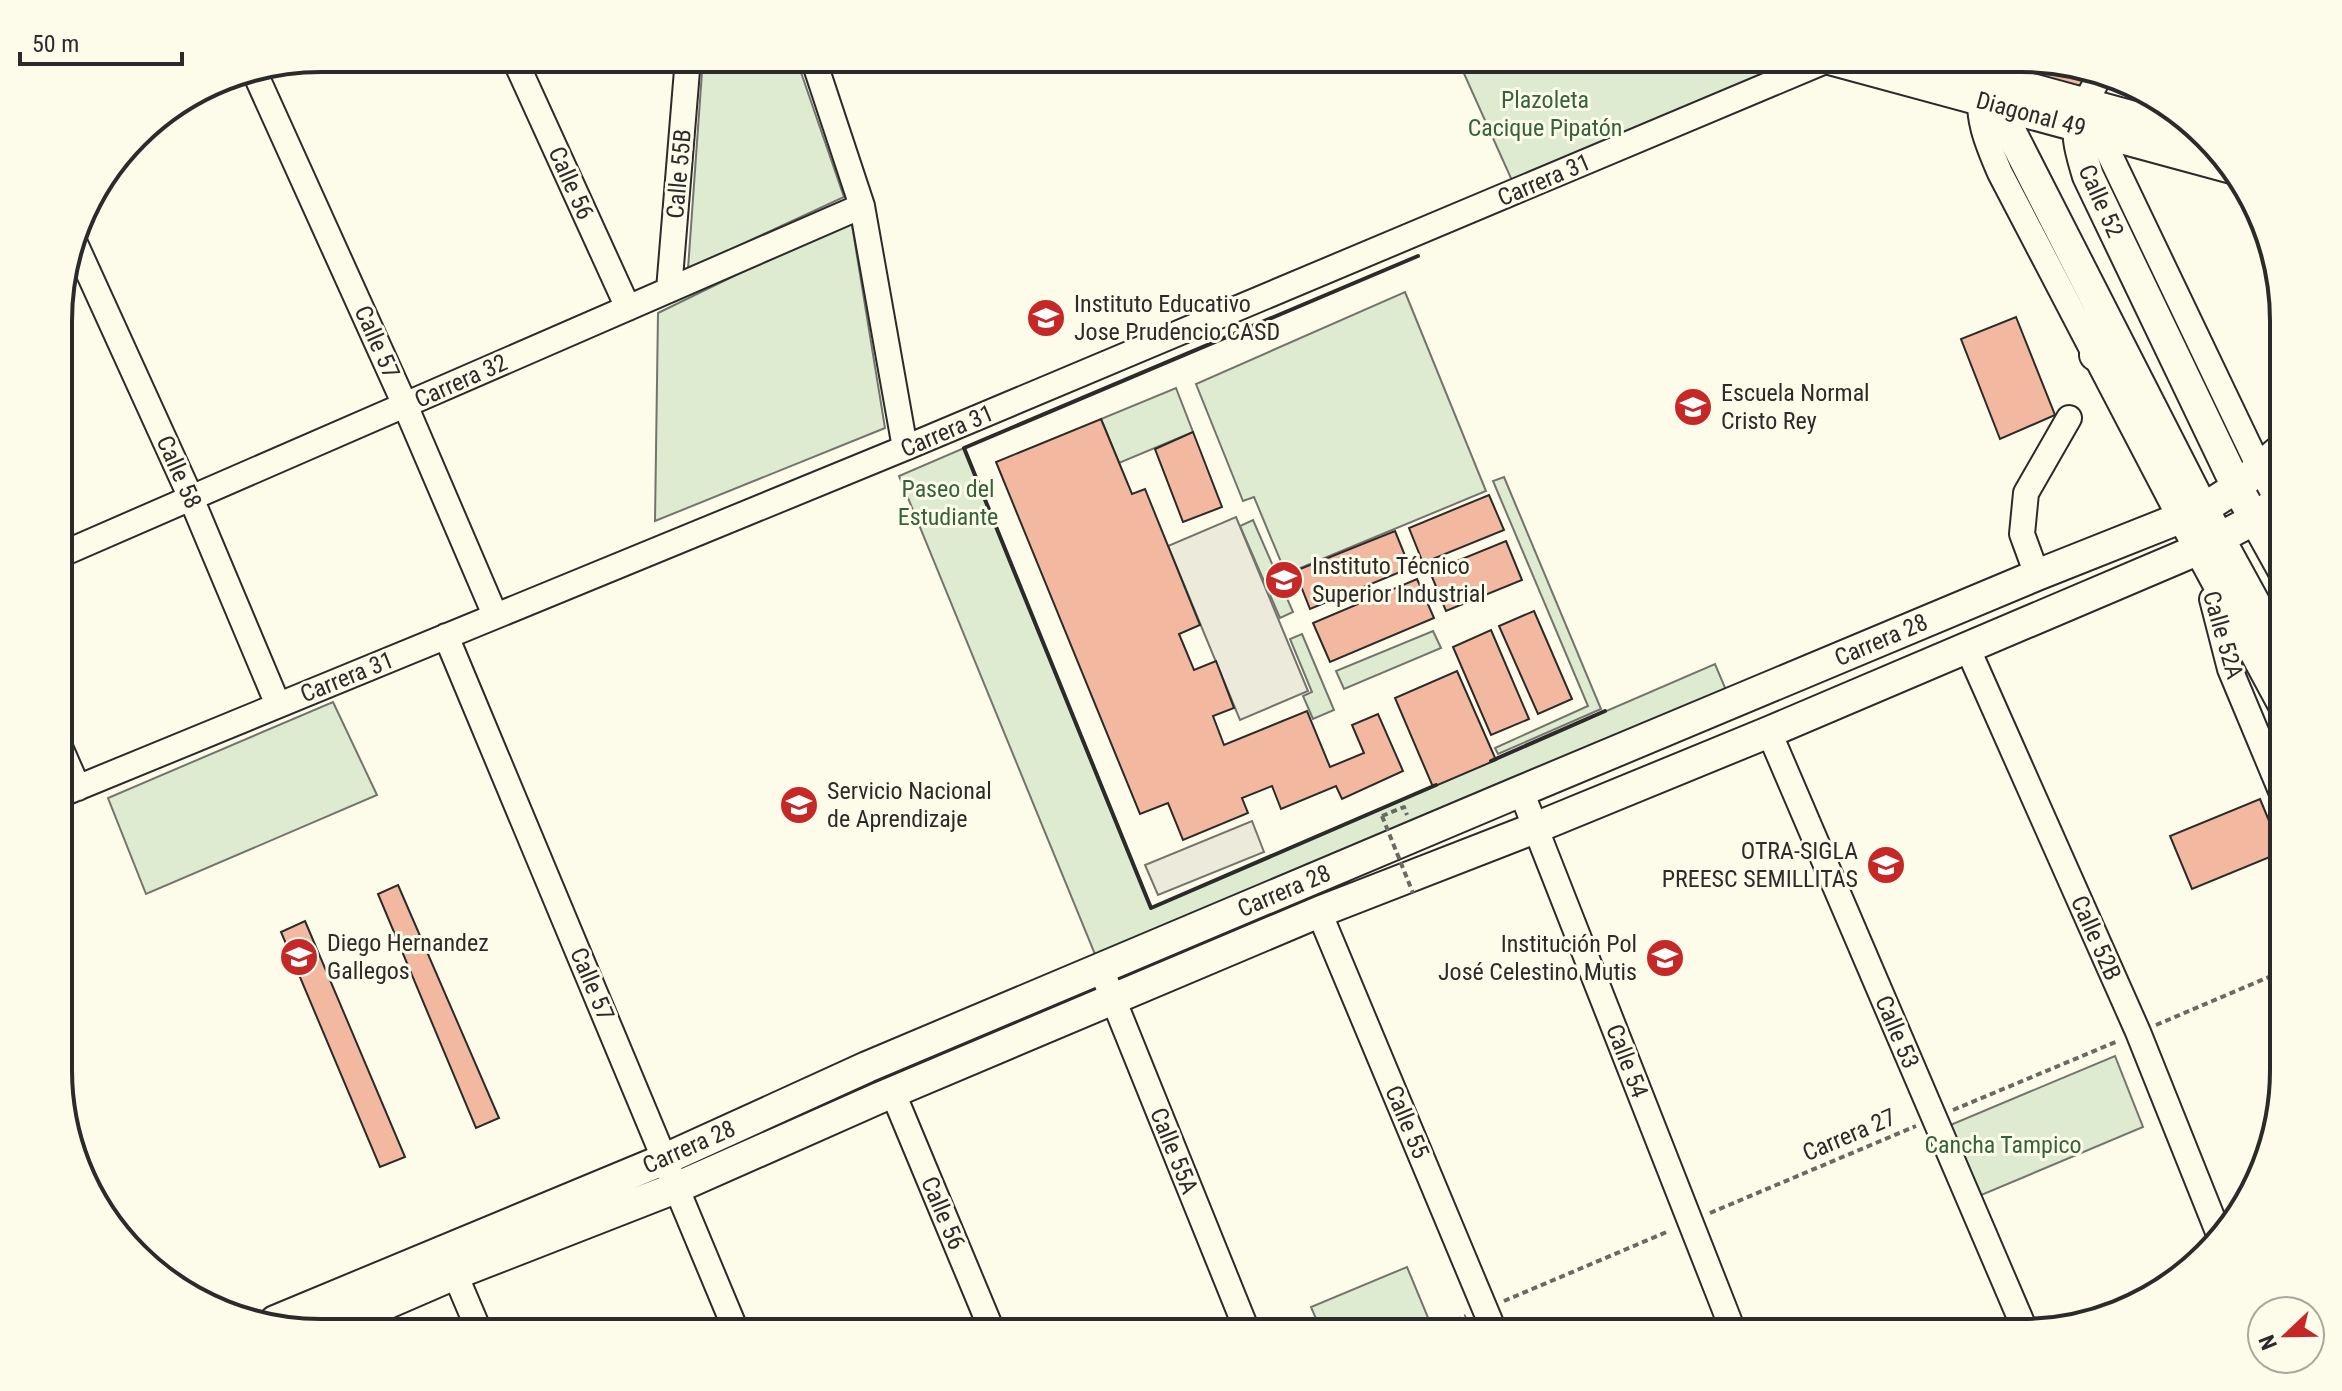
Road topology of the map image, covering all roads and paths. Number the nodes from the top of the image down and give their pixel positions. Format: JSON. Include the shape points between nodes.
{"nodes":[{"id":1,"x":1797,"y":72,"type":"edge"},
{"id":2,"x":1905,"y":72,"type":"edge"},
{"id":3,"x":1951,"y":72,"type":"edge"},
{"id":4,"x":521,"y":73,"type":"edge"},
{"id":5,"x":687,"y":73,"type":"edge"},
{"id":6,"x":818,"y":73,"type":"edge"},
{"id":7,"x":258,"y":80,"type":"edge"},
{"id":8,"x":1982,"y":85,"type":"edge"},
{"id":9,"x":2089,"y":110,"type":"edge"},
{"id":10,"x":2180,"y":131,"type":"edge"},
{"id":11,"x":2209,"y":159,"type":"edge"},
{"id":12,"x":862,"y":206,"type":"junction"},
{"id":13,"x":81,"y":255,"type":"edge"},
{"id":14,"x":669,"y":290,"type":"junction"},
{"id":15,"x":628,"y":308,"type":"junction"},
{"id":16,"x":2100,"y":308,"type":"junction"},
{"id":17,"x":2095,"y":355,"type":"junction"},
{"id":18,"x":405,"y":405,"type":"junction"},
{"id":19,"x":2069,"y":418,"type":"dead end"},
{"id":20,"x":905,"y":448,"type":"junction"},
{"id":21,"x":2269,"y":460,"type":"edge"},
{"id":22,"x":2248,"y":478,"type":"junction"},
{"id":23,"x":191,"y":498,"type":"junction"},
{"id":24,"x":2269,"y":501,"type":"edge"},
{"id":25,"x":2269,"y":511,"type":"edge"},
{"id":26,"x":2191,"y":513,"type":"junction"},
{"id":27,"x":72,"y":550,"type":"edge"},
{"id":28,"x":2207,"y":551,"type":"junction"},
{"id":29,"x":2037,"y":575,"type":"junction"},
{"id":30,"x":495,"y":615,"type":"junction"},
{"id":31,"x":446,"y":636,"type":"junction"},
{"id":32,"x":2269,"y":636,"type":"edge"},
{"id":33,"x":1967,"y":647,"type":"junction"},
{"id":34,"x":2269,"y":681,"type":"edge"},
{"id":35,"x":278,"y":705,"type":"junction"},
{"id":36,"x":1769,"y":732,"type":"junction"},
{"id":37,"x":2269,"y":762,"type":"edge"},
{"id":38,"x":72,"y":791,"type":"edge"},
{"id":39,"x":1521,"y":791,"type":"junction"},
{"id":40,"x":1404,"y":807,"type":"dead end"},
{"id":41,"x":1535,"y":828,"type":"junction"},
{"id":42,"x":1413,"y":893,"type":"dead end"},
{"id":43,"x":1319,"y":912,"type":"junction"},
{"id":44,"x":1101,"y":969,"type":"junction"},
{"id":45,"x":2269,"y":977,"type":"edge"},
{"id":46,"x":1113,"y":1001,"type":"junction"},
{"id":47,"x":2138,"y":1032,"type":"junction"},
{"id":48,"x":893,"y":1093,"type":"junction"},
{"id":49,"x":1934,"y":1119,"type":"junction"},
{"id":50,"x":665,"y":1159,"type":"junction"},
{"id":51,"x":678,"y":1187,"type":"junction"},
{"id":52,"x":1691,"y":1222,"type":"junction"},
{"id":53,"x":2215,"y":1225,"type":"edge"},
{"id":54,"x":455,"y":1274,"type":"junction"},
{"id":55,"x":1485,"y":1309,"type":"junction"},
{"id":56,"x":286,"y":1316,"type":"edge"},
{"id":57,"x":1242,"y":1318,"type":"edge"},
{"id":58,"x":1463,"y":1318,"type":"edge"},
{"id":59,"x":1489,"y":1318,"type":"edge"},
{"id":60,"x":1728,"y":1318,"type":"edge"},
{"id":61,"x":2020,"y":1318,"type":"edge"},
{"id":62,"x":351,"y":1319,"type":"edge"},
{"id":63,"x":474,"y":1319,"type":"edge"},
{"id":64,"x":731,"y":1319,"type":"edge"},
{"id":65,"x":987,"y":1319,"type":"edge"}],
"edges":[{"from":1,"to":20,"type":"street","name":"Carrera 31"},
{"from":2,"to":8,"type":"main road","name":"Diagonal 49"},
{"from":3,"to":8,"type":"main road","name":"Diagonal 49"},
{"from":4,"to":15,"type":"street","name":"Calle 56"},
{"from":5,"to":14,"type":"street","name":"Calle 55B"},
{"from":6,"to":12,"type":"street"},
{"from":7,"to":18,"type":"street","name":"Calle 57"},
{"from":8,"to":9,"type":"main road","name":"Diagonal 49"},
{"from":8,"to":16,"type":"main road","name":"Calle 52"},
{"from":8,"to":17,"type":"street","name":"Calle 52","via":[[1984,135]]},
{"from":9,"to":10,"type":"main road"},
{"from":9,"to":11,"type":"main road"},
{"from":9,"to":22,"type":"main road","name":"Calle 52","via":[[2079,147],[2088,176]]},
{"from":12,"to":14,"type":"street","name":"Carrera 32"},
{"from":12,"to":20,"type":"street"},
{"from":13,"to":23,"type":"street","name":"Calle 58"},
{"from":14,"to":15,"type":"street","name":"Carrera 32"},
{"from":15,"to":18,"type":"street","name":"Carrera 32"},
{"from":16,"to":17,"type":"main road"},
{"from":16,"to":26,"type":"main road","name":"Calle 52"},
{"from":17,"to":26,"type":"street","name":"Calle 52"},
{"from":18,"to":23,"type":"street","name":"Carrera 32"},
{"from":18,"to":30,"type":"street","name":"Calle 57"},
{"from":19,"to":29,"type":"street","via":[[2026,493],[2022,534]]},
{"from":20,"to":30,"type":"street","name":"Carrera 31"},
{"from":21,"to":22,"type":"main road","name":"Carrera 28"},
{"from":22,"to":24,"type":"main road","name":"Calle 52"},
{"from":22,"to":26,"type":"main road","name":"Carrera 28"},
{"from":23,"to":27,"type":"street","name":"Carrera 32"},
{"from":23,"to":35,"type":"street","name":"Calle 58"},
{"from":25,"to":28,"type":"main road","name":"Carrera 28"},
{"from":26,"to":28,"type":"main road","name":"Calle 52"},
{"from":26,"to":29,"type":"main road","name":"Carrera 28"},
{"from":28,"to":32,"type":"main road","name":"Calle 52"},
{"from":28,"to":33,"type":"main road","name":"Carrera 28"},
{"from":28,"to":34,"type":"street","name":"Calle 52"},
{"from":28,"to":37,"type":"street","name":"Calle 52A","via":[[2230,669]]},
{"from":29,"to":39,"type":"main road","name":"Carrera 28"},
{"from":30,"to":31,"type":"street","name":"Carrera 31"},
{"from":31,"to":35,"type":"street","name":"Carrera 31"},
{"from":31,"to":50,"type":"street","name":"Calle 57"},
{"from":33,"to":36,"type":"main road","name":"Carrera 28"},
{"from":33,"to":47,"type":"street","name":"Calle 52B"},
{"from":35,"to":38,"type":"street","name":"Carrera 31"},
{"from":36,"to":41,"type":"main road","name":"Carrera 28"},
{"from":36,"to":49,"type":"street","name":"Calle 53"},
{"from":39,"to":41,"type":"street","name":"Calle 54"},
{"from":39,"to":44,"type":"main road","name":"Carrera 28"},
{"from":40,"to":42,"type":"path","bridge":true,"via":[[1382,816]]},
{"from":41,"to":43,"type":"main road","name":"Carrera 28"},
{"from":41,"to":52,"type":"street","name":"Calle 54"},
{"from":43,"to":46,"type":"main road","name":"Carrera 28"},
{"from":43,"to":55,"type":"street","name":"Calle 55"},
{"from":44,"to":46,"type":"street","name":"Calle 55A"},
{"from":44,"to":50,"type":"main road","name":"Carrera 28"},
{"from":45,"to":47,"type":"path","name":"Carrera 27"},
{"from":46,"to":48,"type":"main road","name":"Carrera 28"},
{"from":46,"to":57,"type":"street","name":"Calle 55A"},
{"from":47,"to":49,"type":"path","name":"Carrera 27"},
{"from":47,"to":53,"type":"street","name":"Calle 52B"},
{"from":48,"to":51,"type":"main road","name":"Carrera 28"},
{"from":48,"to":65,"type":"street","name":"Calle 56"},
{"from":49,"to":52,"type":"path","name":"Carrera 27"},
{"from":49,"to":61,"type":"street","name":"Calle 53"},
{"from":50,"to":51,"type":"street","name":"Calle 57"},
{"from":50,"to":56,"type":"main road","name":"Carrera 28"},
{"from":51,"to":54,"type":"main road","name":"Carrera 28"},
{"from":51,"to":64,"type":"street","name":"Calle 57"},
{"from":52,"to":55,"type":"path","name":"Carrera 27"},
{"from":52,"to":60,"type":"street","name":"Calle 54"},
{"from":54,"to":62,"type":"main road","name":"Carrera 28"},
{"from":54,"to":63,"type":"street"},
{"from":55,"to":58,"type":"path","name":"Carrera 27"},
{"from":55,"to":59,"type":"street","name":"Calle 55"}]}
